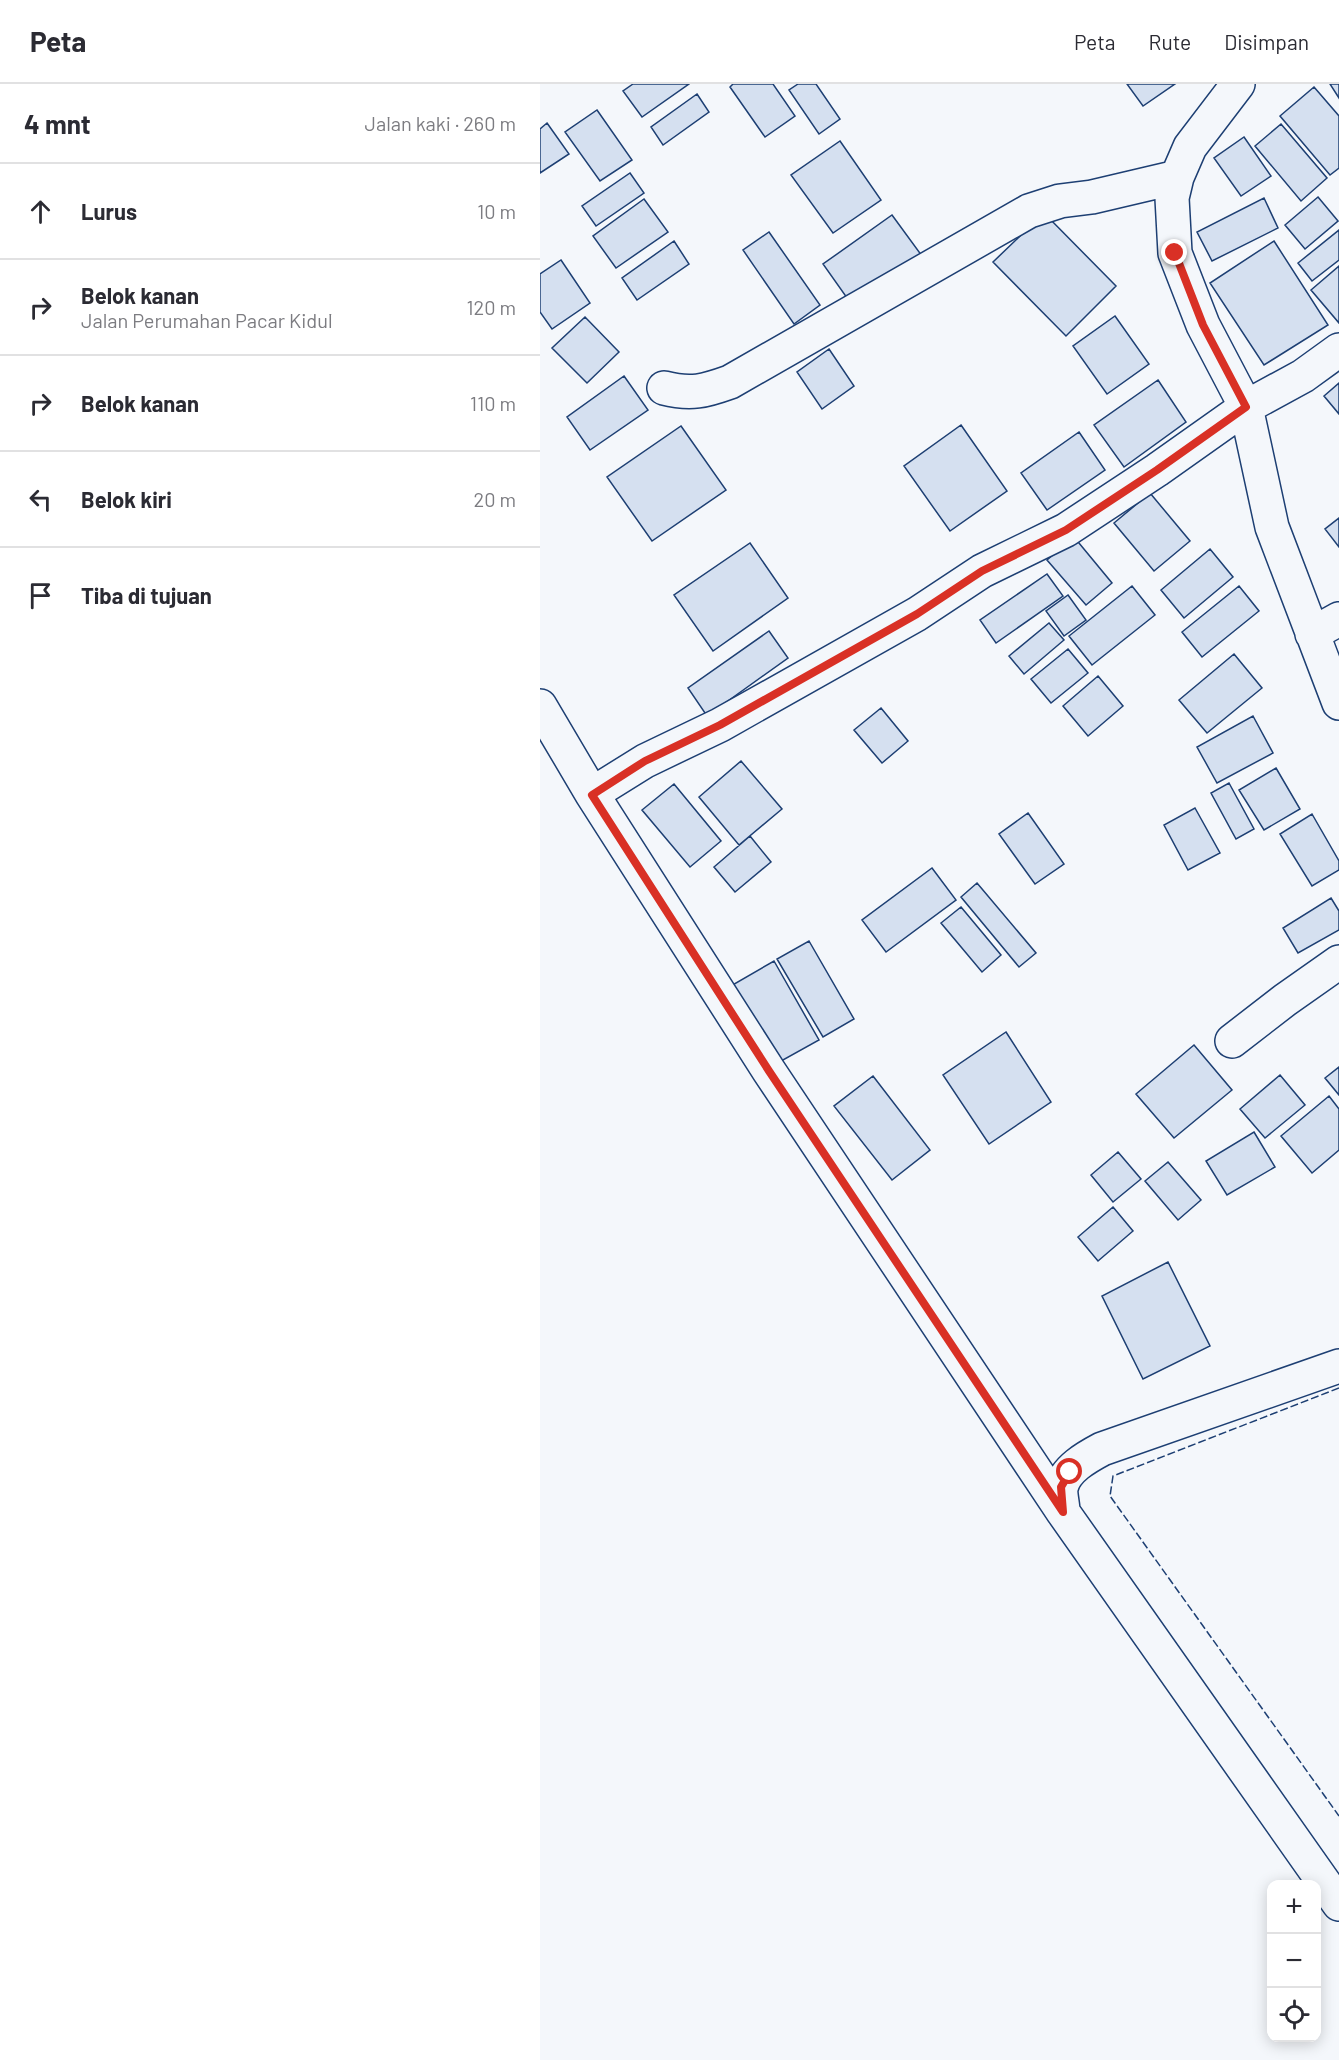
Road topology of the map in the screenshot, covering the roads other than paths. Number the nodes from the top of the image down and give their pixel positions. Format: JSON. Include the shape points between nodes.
{"nodes":[{"id":1,"x":1238,"y":84,"type":"edge"},
{"id":2,"x":1177,"y":177,"type":"junction"},
{"id":3,"x":1339,"y":350,"type":"edge"},
{"id":4,"x":664,"y":388,"type":"dead end"},
{"id":5,"x":1246,"y":407,"type":"junction"},
{"id":6,"x":1326,"y":626,"type":"edge"},
{"id":7,"x":1339,"y":703,"type":"edge"},
{"id":8,"x":540,"y":706,"type":"edge"},
{"id":9,"x":592,"y":795,"type":"junction"},
{"id":10,"x":1339,"y":962,"type":"edge"},
{"id":11,"x":1232,"y":1041,"type":"dead end"},
{"id":12,"x":1339,"y":1366,"type":"edge"},
{"id":13,"x":1063,"y":1512,"type":"junction"},
{"id":14,"x":1339,"y":1905,"type":"edge"}],
"edges":[{"from":1,"to":2,"type":"street","via":[[1190,147]]},
{"from":2,"to":4,"type":"street","via":[[1029,211],[730,382],[702,392]]},
{"from":2,"to":5,"type":"street","via":[[1172,198],[1175,253],[1203,325]]},
{"from":3,"to":5,"type":"street","via":[[1303,376]]},
{"from":5,"to":6,"type":"street","via":[[1272,527]]},
{"from":5,"to":9,"type":"street","via":[[1066,530],[982,571],[917,614],[720,725],[645,761]]},
{"from":6,"to":7,"type":"street","via":[[1326,666]]},
{"from":8,"to":9,"type":"street"},
{"from":9,"to":13,"type":"street","via":[[769,1071]]},
{"from":10,"to":11,"type":"street"},
{"from":12,"to":13,"type":"street","via":[[1084,1458],[1061,1487]]},
{"from":13,"to":14,"type":"street"}]}
